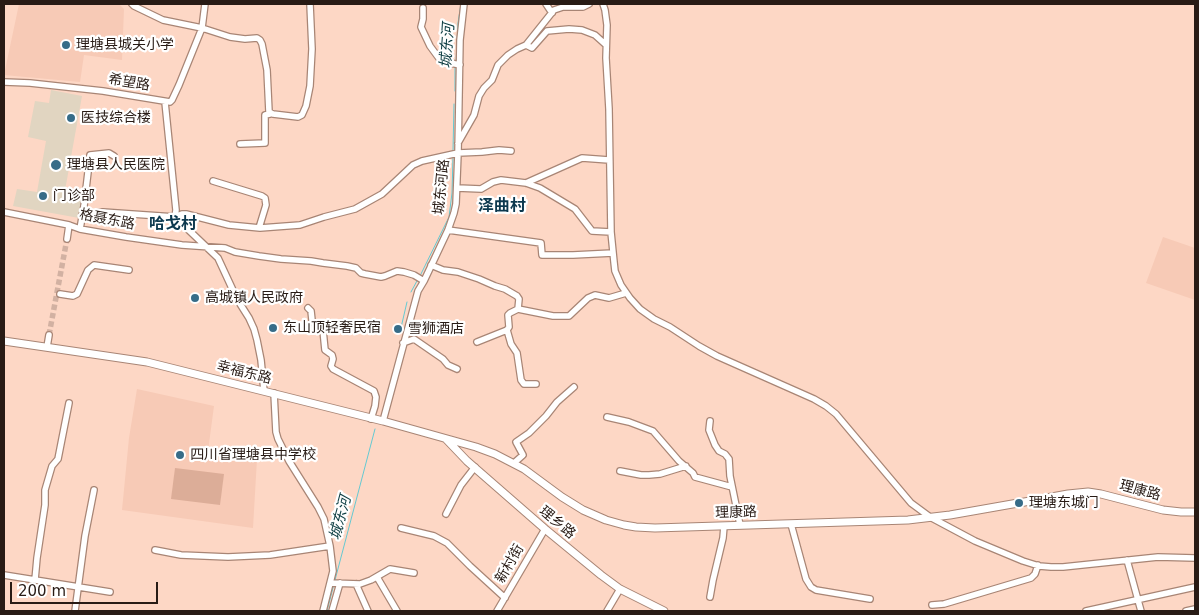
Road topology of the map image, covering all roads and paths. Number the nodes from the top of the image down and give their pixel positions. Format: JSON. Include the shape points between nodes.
{"nodes":[{"id":1,"x":132,"y":4,"type":"edge"},
{"id":2,"x":205,"y":4,"type":"edge"},
{"id":3,"x":310,"y":4,"type":"edge"},
{"id":4,"x":464,"y":4,"type":"edge"},
{"id":5,"x":546,"y":4,"type":"edge"},
{"id":6,"x":589,"y":4,"type":"edge"},
{"id":7,"x":603,"y":4,"type":"edge"},
{"id":8,"x":423,"y":8,"type":"dead end"},
{"id":9,"x":552,"y":13,"type":"junction"},
{"id":10,"x":202,"y":28,"type":"junction"},
{"id":11,"x":605,"y":44,"type":"junction"},
{"id":12,"x":526,"y":45,"type":"junction"},
{"id":13,"x":456,"y":64,"type":"junction"},
{"id":14,"x":4,"y":82,"type":"edge"},
{"id":15,"x":164,"y":102,"type":"junction"},
{"id":16,"x":270,"y":113,"type":"junction"},
{"id":17,"x":458,"y":142,"type":"junction"},
{"id":18,"x":240,"y":144,"type":"dead end"},
{"id":19,"x":511,"y":151,"type":"dead end"},
{"id":20,"x":454,"y":154,"type":"junction"},
{"id":21,"x":114,"y":156,"type":"dead end"},
{"id":22,"x":609,"y":160,"type":"junction"},
{"id":23,"x":213,"y":181,"type":"dead end"},
{"id":24,"x":526,"y":183,"type":"junction"},
{"id":25,"x":456,"y":188,"type":"junction"},
{"id":26,"x":4,"y":212,"type":"edge"},
{"id":27,"x":82,"y":215,"type":"junction"},
{"id":28,"x":175,"y":217,"type":"junction"},
{"id":29,"x":69,"y":225,"type":"junction"},
{"id":30,"x":259,"y":228,"type":"junction"},
{"id":31,"x":80,"y":229,"type":"junction"},
{"id":32,"x":448,"y":230,"type":"junction"},
{"id":33,"x":611,"y":232,"type":"junction"},
{"id":34,"x":67,"y":239,"type":"tunnel mouth"},
{"id":35,"x":207,"y":247,"type":"junction"},
{"id":36,"x":613,"y":253,"type":"junction"},
{"id":37,"x":431,"y":265,"type":"junction"},
{"id":38,"x":129,"y":270,"type":"dead end"},
{"id":39,"x":421,"y":279,"type":"junction"},
{"id":40,"x":626,"y":293,"type":"junction"},
{"id":41,"x":60,"y":294,"type":"dead end"},
{"id":42,"x":308,"y":308,"type":"dead end"},
{"id":43,"x":518,"y":309,"type":"junction"},
{"id":44,"x":507,"y":330,"type":"junction"},
{"id":45,"x":49,"y":334,"type":"tunnel mouth"},
{"id":46,"x":4,"y":340,"type":"edge"},
{"id":47,"x":477,"y":342,"type":"dead end"},
{"id":48,"x":403,"y":343,"type":"junction"},
{"id":49,"x":47,"y":347,"type":"junction"},
{"id":50,"x":457,"y":369,"type":"dead end"},
{"id":51,"x":536,"y":384,"type":"dead end"},
{"id":52,"x":574,"y":388,"type":"dead end"},
{"id":53,"x":264,"y":391,"type":"junction"},
{"id":54,"x":274,"y":393,"type":"junction"},
{"id":55,"x":69,"y":403,"type":"dead end"},
{"id":56,"x":607,"y":417,"type":"dead end"},
{"id":57,"x":371,"y":419,"type":"junction"},
{"id":58,"x":383,"y":421,"type":"junction"},
{"id":59,"x":710,"y":421,"type":"dead end"},
{"id":60,"x":446,"y":439,"type":"junction"},
{"id":61,"x":476,"y":447,"type":"junction"},
{"id":62,"x":467,"y":461,"type":"junction"},
{"id":63,"x":514,"y":463,"type":"junction"},
{"id":64,"x":686,"y":466,"type":"junction"},
{"id":65,"x":475,"y":467,"type":"junction"},
{"id":66,"x":620,"y":471,"type":"dead end"},
{"id":67,"x":732,"y":487,"type":"junction"},
{"id":68,"x":94,"y":490,"type":"dead end"},
{"id":69,"x":1195,"y":512,"type":"edge"},
{"id":70,"x":446,"y":514,"type":"dead end"},
{"id":71,"x":930,"y":517,"type":"junction"},
{"id":72,"x":791,"y":524,"type":"junction"},
{"id":73,"x":740,"y":525,"type":"junction"},
{"id":74,"x":724,"y":526,"type":"junction"},
{"id":75,"x":401,"y":528,"type":"dead end"},
{"id":76,"x":545,"y":529,"type":"junction"},
{"id":77,"x":330,"y":546,"type":"junction"},
{"id":78,"x":155,"y":550,"type":"dead end"},
{"id":79,"x":1195,"y":558,"type":"edge"},
{"id":80,"x":1128,"y":560,"type":"junction"},
{"id":81,"x":1038,"y":565,"type":"junction"},
{"id":82,"x":414,"y":573,"type":"dead end"},
{"id":83,"x":4,"y":575,"type":"edge"},
{"id":84,"x":377,"y":577,"type":"junction"},
{"id":85,"x":36,"y":580,"type":"junction"},
{"id":86,"x":335,"y":583,"type":"junction"},
{"id":87,"x":356,"y":584,"type":"junction"},
{"id":88,"x":1195,"y":587,"type":"edge"},
{"id":89,"x":78,"y":588,"type":"junction"},
{"id":90,"x":620,"y":589,"type":"junction"},
{"id":91,"x":110,"y":592,"type":"dead end"},
{"id":92,"x":710,"y":597,"type":"dead end"},
{"id":93,"x":505,"y":598,"type":"junction"},
{"id":94,"x":870,"y":599,"type":"dead end"},
{"id":95,"x":1138,"y":600,"type":"junction"},
{"id":96,"x":932,"y":605,"type":"dead end"},
{"id":97,"x":1195,"y":609,"type":"edge"},
{"id":98,"x":75,"y":611,"type":"edge"},
{"id":99,"x":323,"y":611,"type":"edge"},
{"id":100,"x":332,"y":611,"type":"edge"},
{"id":101,"x":368,"y":611,"type":"edge"},
{"id":102,"x":396,"y":611,"type":"edge"},
{"id":103,"x":497,"y":611,"type":"edge"},
{"id":104,"x":607,"y":611,"type":"edge"},
{"id":105,"x":664,"y":611,"type":"edge"},
{"id":106,"x":1086,"y":611,"type":"edge"},
{"id":107,"x":1141,"y":611,"type":"edge"},
{"id":108,"x":1186,"y":611,"type":"edge"}],
"edges":[{"from":1,"to":10,"type":"street","via":[[163,20]]},
{"from":2,"to":10,"type":"street"},
{"from":3,"to":16,"type":"street","via":[[311,64],[306,106],[298,117]]},
{"from":4,"to":13,"type":"street","name":"城东河路"},
{"from":5,"to":9,"type":"street"},
{"from":6,"to":9,"type":"street","via":[[583,8],[563,7]]},
{"from":7,"to":11,"type":"street","via":[[607,25]]},
{"from":8,"to":13,"type":"street","via":[[421,27],[430,46],[441,62]]},
{"from":9,"to":12,"type":"street"},
{"from":10,"to":15,"type":"street","via":[[172,100]]},
{"from":10,"to":16,"type":"street","via":[[230,37],[261,41]]},
{"from":11,"to":12,"type":"street","via":[[595,34],[569,29],[547,31],[532,48]]},
{"from":11,"to":22,"type":"street"},
{"from":12,"to":17,"type":"street","via":[[498,65],[492,80],[479,96],[474,115]]},
{"from":13,"to":17,"type":"street","name":"城东河路"},
{"from":14,"to":15,"type":"street","name":"希望路","via":[[95,90]]},
{"from":15,"to":28,"type":"street","name":"希望路"},
{"from":16,"to":18,"type":"street","via":[[266,115],[265,143]]},
{"from":17,"to":20,"type":"street","name":"城东河路"},
{"from":19,"to":20,"type":"street"},
{"from":20,"to":25,"type":"street","name":"城东河路"},
{"from":20,"to":30,"type":"street","via":[[413,165],[382,194],[355,209],[300,224]]},
{"from":21,"to":27,"type":"street","via":[[109,153],[90,155]]},
{"from":22,"to":24,"type":"street","via":[[582,158]]},
{"from":22,"to":33,"type":"street"},
{"from":23,"to":30,"type":"street","via":[[265,198]]},
{"from":24,"to":25,"type":"street","via":[[501,180],[481,189]]},
{"from":24,"to":33,"type":"street","via":[[575,209],[592,231]]},
{"from":25,"to":32,"type":"street","name":"城东河路","via":[[454,213]]},
{"from":26,"to":29,"type":"street","name":"格聂东路"},
{"from":27,"to":28,"type":"street","via":[[103,212]]},
{"from":27,"to":31,"type":"street"},
{"from":28,"to":30,"type":"street","via":[[186,214],[230,225]]},
{"from":28,"to":35,"type":"street"},
{"from":29,"to":31,"type":"street","name":"格聂东路"},
{"from":29,"to":34,"type":"street"},
{"from":31,"to":35,"type":"street","name":"格聂东路"},
{"from":32,"to":36,"type":"street","via":[[541,244],[542,255]]},
{"from":32,"to":37,"type":"street","name":"城东河路"},
{"from":33,"to":36,"type":"street"},
{"from":35,"to":39,"type":"street","name":"格聂东路","via":[[347,266],[380,277],[408,272]]},
{"from":35,"to":53,"type":"street","via":[[218,258],[254,328]]},
{"from":36,"to":40,"type":"street","via":[[615,271]]},
{"from":37,"to":39,"type":"street","name":"城东河路"},
{"from":37,"to":43,"type":"street","via":[[505,289],[519,299]]},
{"from":38,"to":41,"type":"street","via":[[94,265],[88,270],[77,294]]},
{"from":39,"to":48,"type":"street","name":"城东河路"},
{"from":40,"to":43,"type":"street","via":[[609,298],[588,298],[569,316]]},
{"from":40,"to":71,"type":"street","via":[[644,312],[699,346],[826,406],[911,503]]},
{"from":42,"to":57,"type":"street","via":[[312,311],[314,324],[324,330],[325,350],[333,359],[331,366],[374,391],[376,397]]},
{"from":43,"to":44,"type":"street","via":[[508,315]]},
{"from":44,"to":47,"type":"street"},
{"from":44,"to":51,"type":"street","via":[[521,380],[524,384]]},
{"from":45,"to":49,"type":"street"},
{"from":46,"to":49,"type":"main road","name":"幸福东路"},
{"from":48,"to":50,"type":"street","via":[[414,338]]},
{"from":48,"to":58,"type":"street","name":"城东河路"},
{"from":49,"to":53,"type":"main road","name":"幸福东路","via":[[141,361]]},
{"from":52,"to":63,"type":"street","via":[[516,442],[523,455]]},
{"from":53,"to":54,"type":"main road","name":"幸福东路"},
{"from":54,"to":57,"type":"main road","name":"幸福东路"},
{"from":54,"to":77,"type":"street","via":[[276,436],[315,500]]},
{"from":55,"to":85,"type":"street","via":[[58,459],[52,466],[45,490]]},
{"from":56,"to":64,"type":"street","via":[[654,431]]},
{"from":57,"to":58,"type":"main road","name":"幸福东路"},
{"from":58,"to":60,"type":"main road","name":"幸福东路"},
{"from":59,"to":67,"type":"street","via":[[709,430],[715,445],[729,459]]},
{"from":60,"to":61,"type":"main road","name":"幸福东路"},
{"from":60,"to":62,"type":"main road","name":"理乡路"},
{"from":61,"to":62,"type":"main road"},
{"from":61,"to":63,"type":"main road","name":"理康路"},
{"from":62,"to":65,"type":"main road","name":"理乡路"},
{"from":63,"to":74,"type":"main road","name":"理康路","via":[[572,504],[616,524],[643,528]]},
{"from":64,"to":66,"type":"street","via":[[649,475]]},
{"from":64,"to":67,"type":"street","via":[[694,476]]},
{"from":65,"to":70,"type":"street","via":[[460,485]]},
{"from":65,"to":76,"type":"main road","name":"理乡路"},
{"from":67,"to":73,"type":"street"},
{"from":68,"to":89,"type":"street"},
{"from":69,"to":71,"type":"main road","name":"理康路","via":[[1163,510],[1088,492]]},
{"from":71,"to":72,"type":"main road","name":"理康路"},
{"from":71,"to":81,"type":"street","via":[[981,543]]},
{"from":72,"to":73,"type":"main road","name":"理康路"},
{"from":72,"to":94,"type":"street","via":[[811,587]]},
{"from":73,"to":74,"type":"main road","name":"理康路"},
{"from":74,"to":92,"type":"street"},
{"from":75,"to":93,"type":"street","via":[[434,536],[447,543]]},
{"from":76,"to":90,"type":"main road","name":"理乡路"},
{"from":76,"to":93,"type":"street","name":"新村街"},
{"from":77,"to":78,"type":"street","via":[[228,558]]},
{"from":77,"to":86,"type":"street"},
{"from":79,"to":80,"type":"street"},
{"from":80,"to":81,"type":"street","via":[[1057,567]]},
{"from":80,"to":95,"type":"street"},
{"from":81,"to":96,"type":"street","via":[[1031,578]]},
{"from":82,"to":84,"type":"street","via":[[390,569]]},
{"from":83,"to":85,"type":"street"},
{"from":84,"to":87,"type":"street"},
{"from":84,"to":102,"type":"street"},
{"from":85,"to":89,"type":"street"},
{"from":86,"to":87,"type":"street"},
{"from":86,"to":99,"type":"street"},
{"from":86,"to":100,"type":"street"},
{"from":87,"to":101,"type":"street"},
{"from":88,"to":95,"type":"street"},
{"from":89,"to":91,"type":"street"},
{"from":89,"to":98,"type":"street"},
{"from":90,"to":104,"type":"street"},
{"from":90,"to":105,"type":"main road","name":"理乡路"},
{"from":93,"to":103,"type":"street","name":"新村街"},
{"from":95,"to":106,"type":"street"},
{"from":95,"to":107,"type":"street"},
{"from":97,"to":108,"type":"street"}]}
